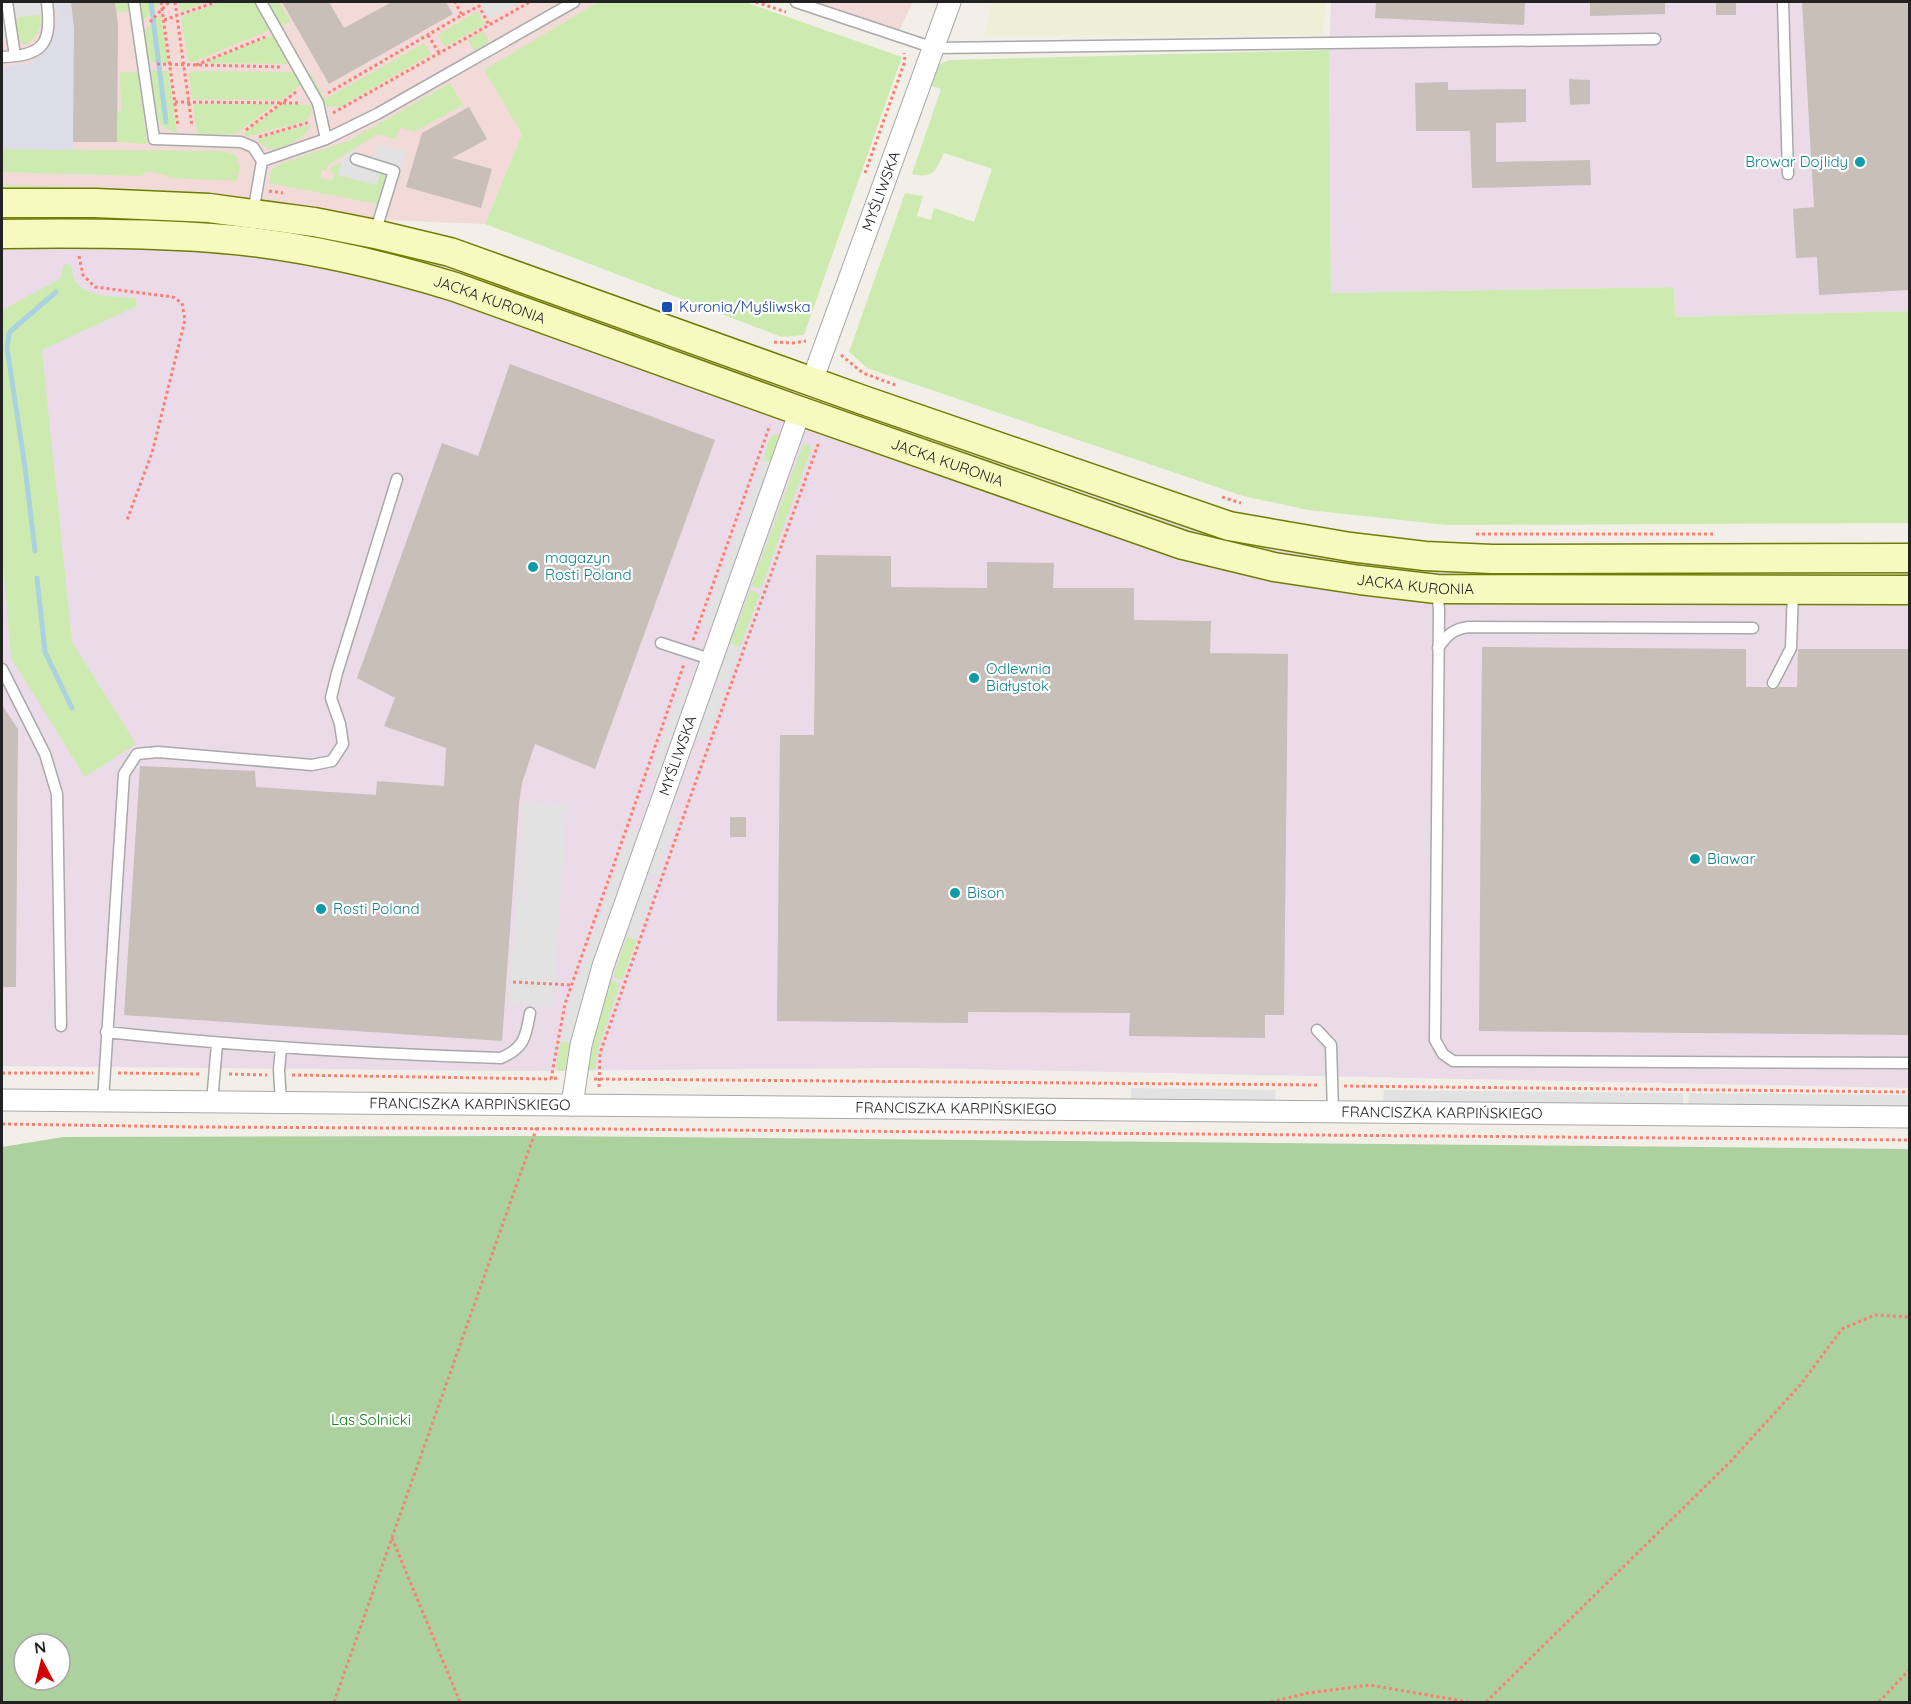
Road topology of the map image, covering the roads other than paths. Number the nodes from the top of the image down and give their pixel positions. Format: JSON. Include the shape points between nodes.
{"nodes":[{"id":1,"x":8,"y":2,"type":"edge"},
{"id":2,"x":47,"y":2,"type":"edge"},
{"id":3,"x":134,"y":2,"type":"edge"},
{"id":4,"x":261,"y":2,"type":"edge"},
{"id":5,"x":574,"y":2,"type":"edge"},
{"id":6,"x":796,"y":2,"type":"edge"},
{"id":7,"x":950,"y":2,"type":"edge"},
{"id":8,"x":1783,"y":2,"type":"edge"},
{"id":9,"x":1655,"y":39,"type":"dead end"},
{"id":10,"x":934,"y":48,"type":"junction"},
{"id":11,"x":2,"y":57,"type":"edge"},
{"id":12,"x":15,"y":57,"type":"junction"},
{"id":13,"x":326,"y":139,"type":"junction"},
{"id":14,"x":356,"y":159,"type":"dead end"},
{"id":15,"x":262,"y":161,"type":"junction"},
{"id":16,"x":1788,"y":174,"type":"dead end"},
{"id":17,"x":2,"y":203,"type":"edge"},
{"id":18,"x":253,"y":213,"type":"junction"},
{"id":19,"x":2,"y":234,"type":"edge"},
{"id":20,"x":375,"y":234,"type":"junction"},
{"id":21,"x":812,"y":381,"type":"junction"},
{"id":22,"x":800,"y":411,"type":"junction"},
{"id":23,"x":398,"y":478,"type":"dead end"},
{"id":24,"x":1910,"y":558,"type":"edge"},
{"id":25,"x":1437,"y":589,"type":"junction"},
{"id":26,"x":1793,"y":590,"type":"junction"},
{"id":27,"x":1910,"y":590,"type":"edge"},
{"id":28,"x":1753,"y":628,"type":"dead end"},
{"id":29,"x":661,"y":643,"type":"dead end"},
{"id":30,"x":1438,"y":648,"type":"junction"},
{"id":31,"x":712,"y":660,"type":"junction"},
{"id":32,"x":2,"y":669,"type":"edge"},
{"id":33,"x":1773,"y":683,"type":"dead end"},
{"id":34,"x":530,"y":1013,"type":"dead end"},
{"id":35,"x":61,"y":1026,"type":"dead end"},
{"id":36,"x":1317,"y":1030,"type":"dead end"},
{"id":37,"x":106,"y":1032,"type":"junction"},
{"id":38,"x":217,"y":1044,"type":"junction"},
{"id":39,"x":281,"y":1048,"type":"junction"},
{"id":40,"x":1910,"y":1063,"type":"edge"},
{"id":41,"x":2,"y":1100,"type":"edge"},
{"id":42,"x":103,"y":1101,"type":"junction"},
{"id":43,"x":212,"y":1102,"type":"junction"},
{"id":44,"x":281,"y":1103,"type":"junction"},
{"id":45,"x":572,"y":1105,"type":"junction"},
{"id":46,"x":1333,"y":1112,"type":"junction"},
{"id":47,"x":1910,"y":1117,"type":"edge"}],
"edges":[{"from":1,"to":12,"type":"lane"},
{"from":2,"to":12,"type":"lane","via":[[49,32],[44,42],[37,50]]},
{"from":3,"to":15,"type":"lane","via":[[154,139],[241,141],[253,147]]},
{"from":4,"to":13,"type":"lane","via":[[297,67],[321,99]]},
{"from":5,"to":13,"type":"lane"},
{"from":6,"to":10,"type":"lane"},
{"from":7,"to":10,"type":"street","name":"MYŚLIWSKA"},
{"from":8,"to":16,"type":"lane"},
{"from":9,"to":10,"type":"lane"},
{"from":10,"to":21,"type":"street","name":"MYŚLIWSKA"},
{"from":11,"to":12,"type":"lane"},
{"from":13,"to":15,"type":"lane"},
{"from":14,"to":20,"type":"lane","via":[[394,171]]},
{"from":15,"to":18,"type":"lane"},
{"from":17,"to":18,"type":"main road","name":"JACKA KURONIA","via":[[95,203]]},
{"from":18,"to":20,"type":"main road","name":"JACKA KURONIA"},
{"from":19,"to":22,"type":"main road","name":"JACKA KURONIA","via":[[214,238],[328,255],[414,274]]},
{"from":20,"to":21,"type":"main road","name":"JACKA KURONIA","via":[[450,252]]},
{"from":21,"to":22,"type":"main road"},
{"from":21,"to":24,"type":"main road","name":"JACKA KURONIA","via":[[1228,526],[1350,547],[1492,559]]},
{"from":22,"to":25,"type":"main road","name":"JACKA KURONIA","via":[[1183,546],[1274,567]]},
{"from":22,"to":31,"type":"street","name":"MYŚLIWSKA"},
{"from":23,"to":37,"type":"lane","via":[[331,698],[343,744],[332,761],[312,765],[158,752],[137,754],[124,774]]},
{"from":25,"to":26,"type":"main road","name":"JACKA KURONIA"},
{"from":25,"to":30,"type":"lane"},
{"from":26,"to":27,"type":"main road","name":"JACKA KURONIA"},
{"from":26,"to":33,"type":"lane","via":[[1791,648]]},
{"from":28,"to":30,"type":"lane","via":[[1469,627],[1447,635]]},
{"from":29,"to":31,"type":"lane"},
{"from":30,"to":40,"type":"lane","via":[[1435,1040],[1443,1054],[1453,1061]]},
{"from":31,"to":45,"type":"street","name":"MYŚLIWSKA","via":[[603,966],[581,1045]]},
{"from":32,"to":35,"type":"lane","via":[[45,754],[57,794]]},
{"from":34,"to":39,"type":"lane","via":[[524,1041],[501,1058]]},
{"from":36,"to":46,"type":"lane","via":[[1331,1045]]},
{"from":37,"to":38,"type":"lane"},
{"from":37,"to":42,"type":"lane"},
{"from":38,"to":39,"type":"lane"},
{"from":38,"to":43,"type":"lane"},
{"from":39,"to":44,"type":"lane"},
{"from":41,"to":42,"type":"street","name":"FRANCISZKA KARPIŃSKIEGO"},
{"from":42,"to":43,"type":"street","name":"FRANCISZKA KARPIŃSKIEGO"},
{"from":43,"to":44,"type":"street","name":"FRANCISZKA KARPIŃSKIEGO"},
{"from":44,"to":45,"type":"street","name":"FRANCISZKA KARPIŃSKIEGO"},
{"from":45,"to":46,"type":"street","name":"FRANCISZKA KARPIŃSKIEGO"},
{"from":46,"to":47,"type":"street","name":"FRANCISZKA KARPIŃSKIEGO"}]}
